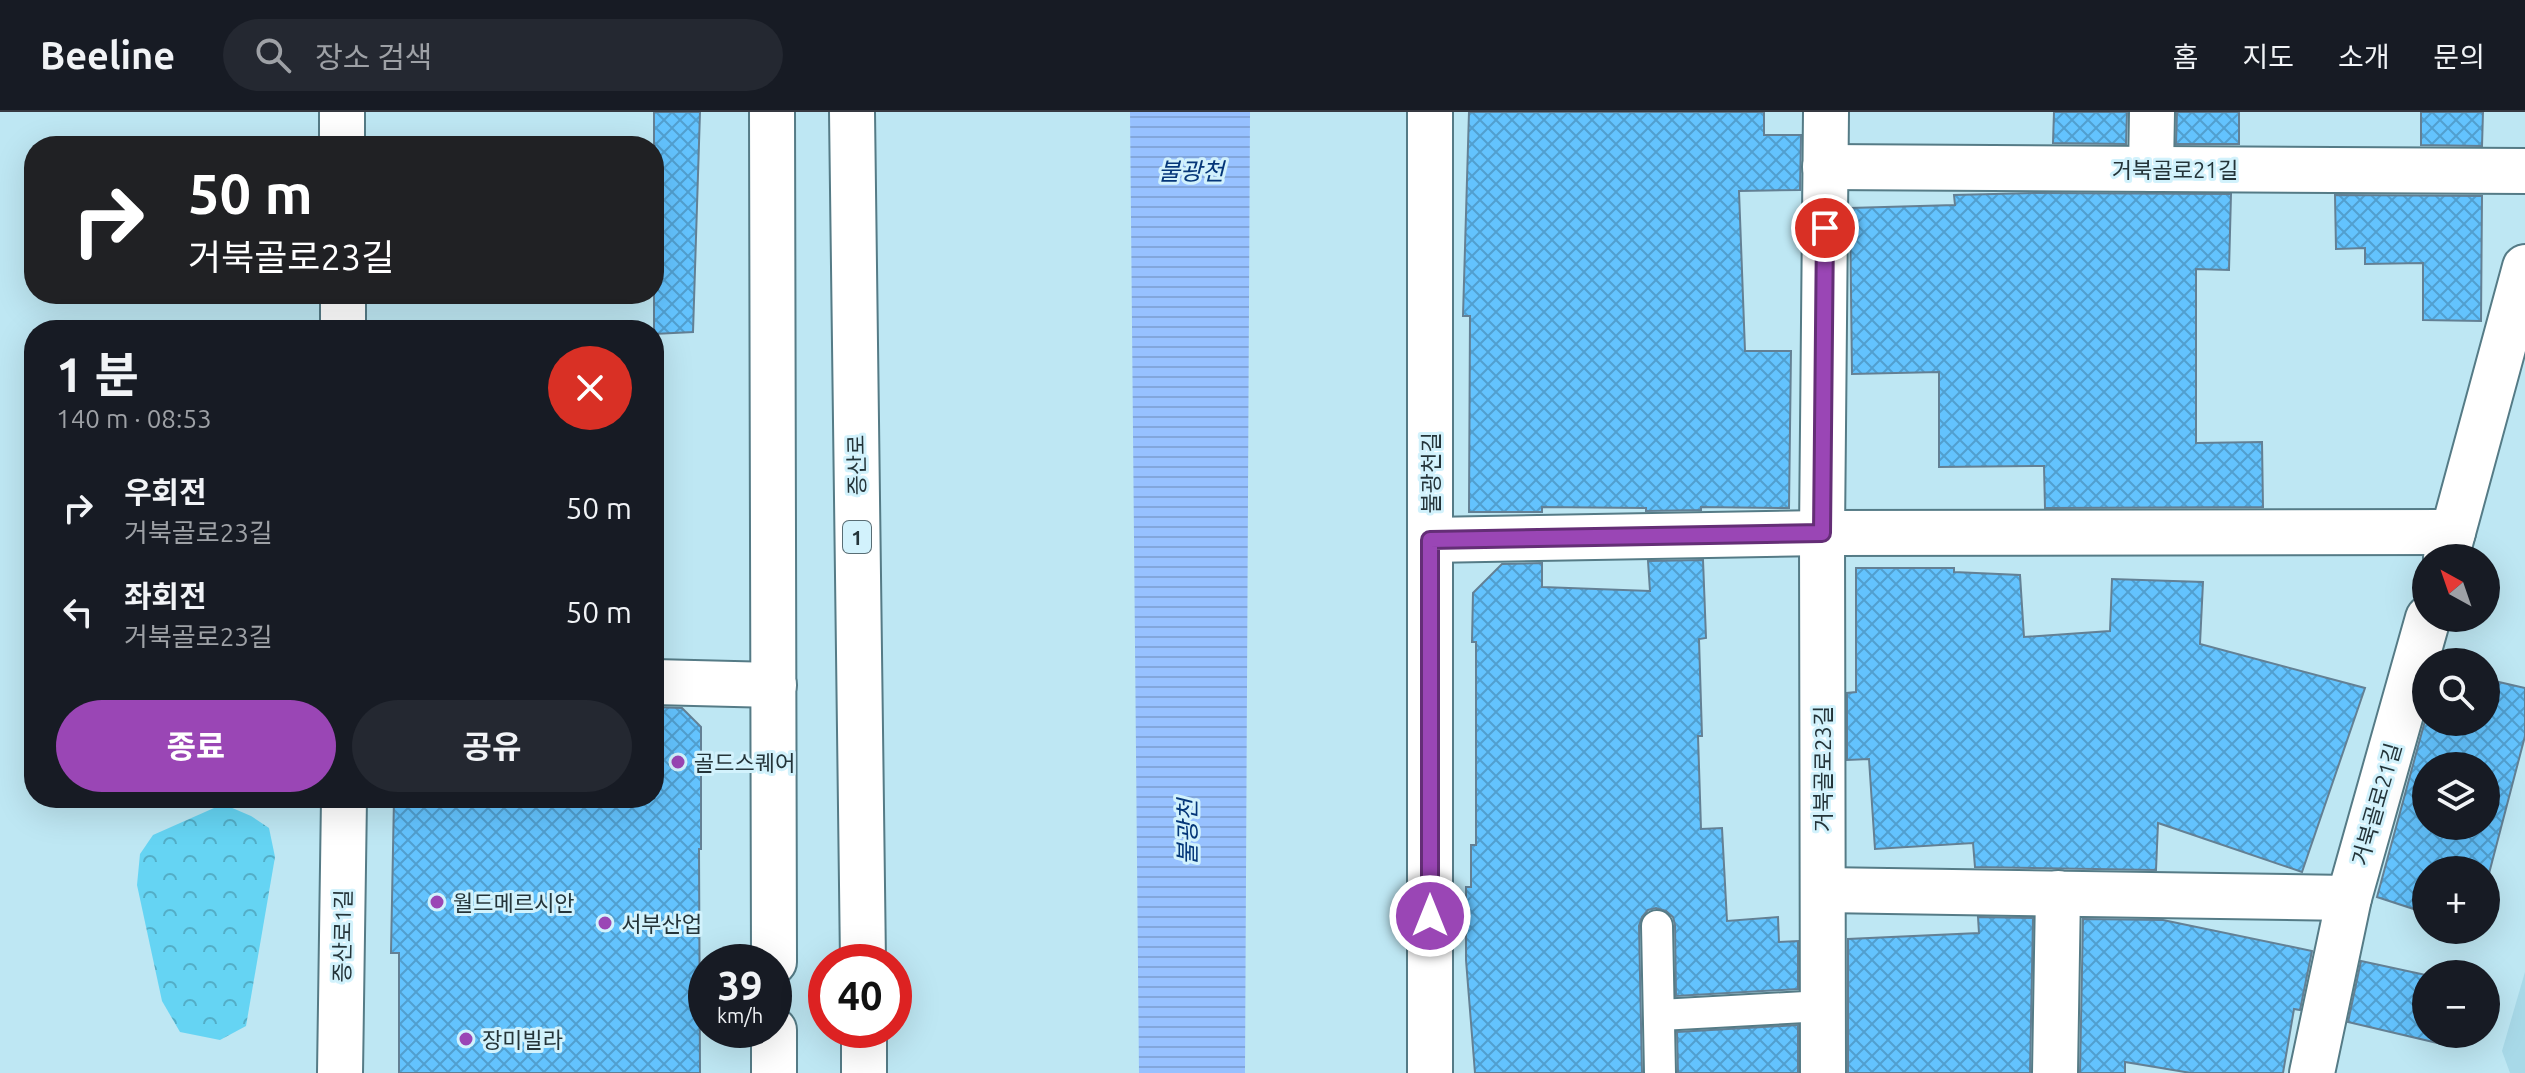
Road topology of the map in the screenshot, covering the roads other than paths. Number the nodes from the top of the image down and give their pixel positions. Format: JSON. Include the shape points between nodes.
{"nodes":[{"id":1,"x":342,"y":112,"type":"edge"},
{"id":2,"x":772,"y":112,"type":"edge"},
{"id":3,"x":852,"y":112,"type":"edge"},
{"id":4,"x":1430,"y":112,"type":"edge"},
{"id":5,"x":1826,"y":112,"type":"edge"},
{"id":6,"x":2152,"y":112,"type":"edge"},
{"id":7,"x":342,"y":136,"type":"edge"},
{"id":8,"x":1825,"y":167,"type":"junction"},
{"id":9,"x":2151,"y":169,"type":"junction"},
{"id":10,"x":2525,"y":171,"type":"edge"},
{"id":11,"x":2525,"y":267,"type":"edge"},
{"id":12,"x":1822,"y":533,"type":"junction"},
{"id":13,"x":1430,"y":540,"type":"junction"},
{"id":14,"x":2412,"y":544,"type":"edge"},
{"id":15,"x":2449,"y":544,"type":"edge"},
{"id":16,"x":2424,"y":632,"type":"edge"},
{"id":17,"x":664,"y":682,"type":"edge"},
{"id":18,"x":774,"y":685,"type":"junction"},
{"id":19,"x":344,"y":808,"type":"edge"},
{"id":20,"x":1823,"y":890,"type":"junction"},
{"id":21,"x":2058,"y":893,"type":"junction"},
{"id":22,"x":2349,"y":898,"type":"junction"},
{"id":23,"x":1657,"y":926,"type":"dead end"},
{"id":24,"x":774,"y":944,"type":"edge"},
{"id":25,"x":863,"y":944,"type":"edge"},
{"id":26,"x":1823,"y":1006,"type":"junction"},
{"id":27,"x":1660,"y":1015,"type":"junction"},
{"id":28,"x":774,"y":1048,"type":"edge"},
{"id":29,"x":864,"y":1048,"type":"edge"},
{"id":30,"x":340,"y":1073,"type":"edge"},
{"id":31,"x":774,"y":1073,"type":"edge"},
{"id":32,"x":864,"y":1073,"type":"edge"},
{"id":33,"x":1430,"y":1073,"type":"edge"},
{"id":34,"x":1660,"y":1073,"type":"edge"},
{"id":35,"x":1823,"y":1073,"type":"edge"},
{"id":36,"x":2055,"y":1073,"type":"edge"},
{"id":37,"x":2312,"y":1073,"type":"edge"}],
"edges":[{"from":1,"to":7,"type":"street"},
{"from":2,"to":18,"type":"street"},
{"from":3,"to":25,"type":"street","name":"증산로","number":"1"},
{"from":4,"to":13,"type":"street","name":"불광천길"},
{"from":5,"to":8,"type":"street","name":"거북골로23길"},
{"from":6,"to":9,"type":"street"},
{"from":8,"to":9,"type":"street","name":"거북골로21길"},
{"from":8,"to":12,"type":"street","name":"거북골로23길"},
{"from":9,"to":10,"type":"street","name":"거북골로21길"},
{"from":11,"to":15,"type":"street"},
{"from":12,"to":13,"type":"street"},
{"from":12,"to":14,"type":"street"},
{"from":12,"to":20,"type":"street","name":"거북골로23길"},
{"from":13,"to":33,"type":"street","name":"불광천길"},
{"from":16,"to":22,"type":"street","name":"거북골로21길"},
{"from":17,"to":18,"type":"street"},
{"from":18,"to":24,"type":"street"},
{"from":19,"to":30,"type":"street","name":"증산로1길"},
{"from":20,"to":21,"type":"street"},
{"from":20,"to":26,"type":"street","name":"거북골로23길"},
{"from":21,"to":22,"type":"street"},
{"from":21,"to":36,"type":"street"},
{"from":22,"to":37,"type":"street","name":"거북골로21길"},
{"from":23,"to":27,"type":"lane"},
{"from":26,"to":27,"type":"lane"},
{"from":26,"to":35,"type":"street","name":"거북골로23길"},
{"from":27,"to":34,"type":"lane"},
{"from":28,"to":31,"type":"street"},
{"from":29,"to":32,"type":"street"}]}
